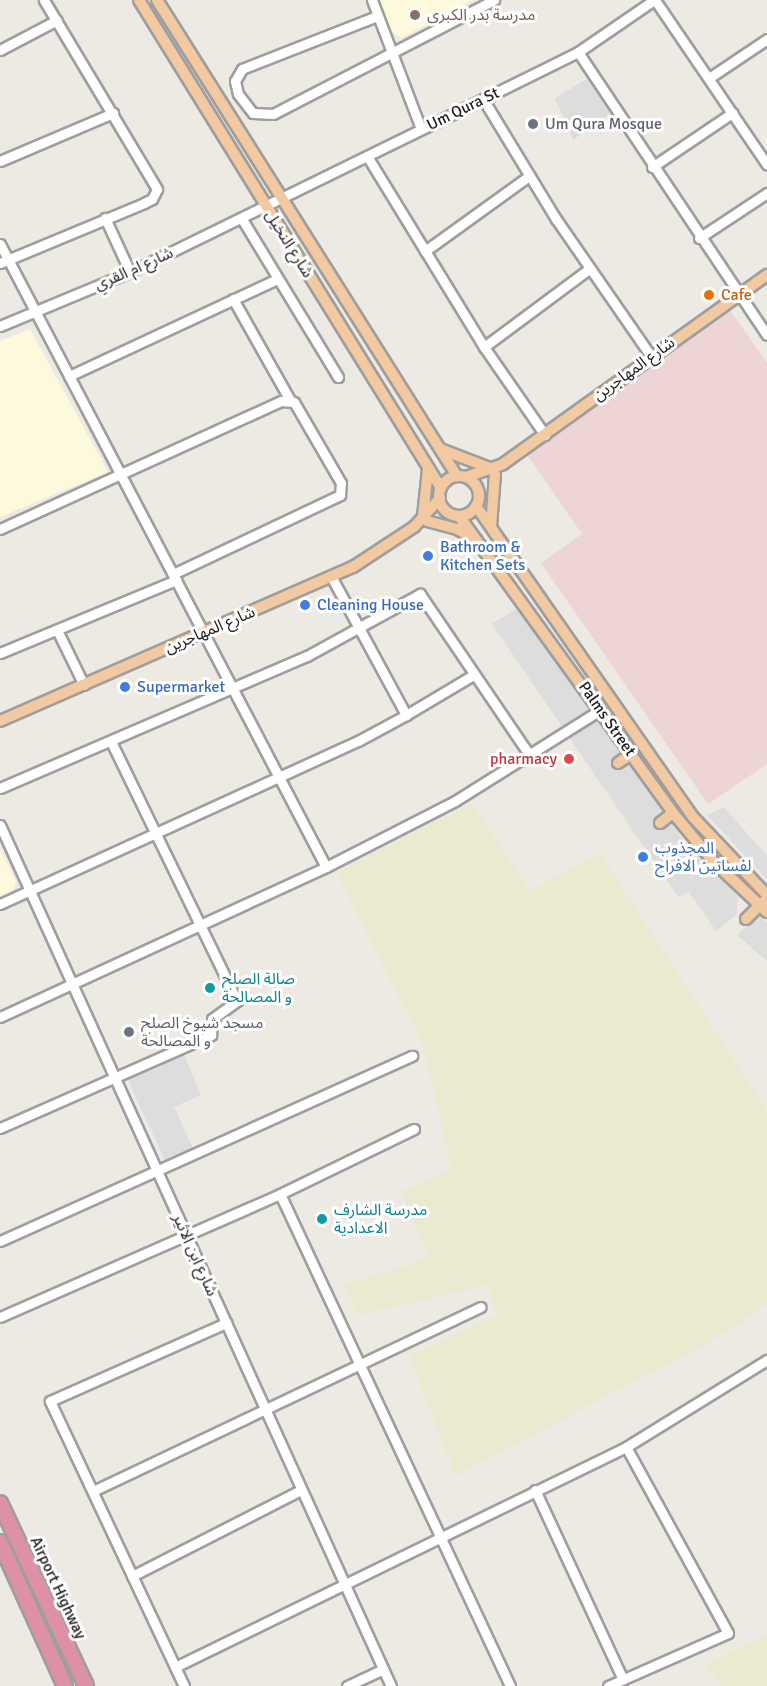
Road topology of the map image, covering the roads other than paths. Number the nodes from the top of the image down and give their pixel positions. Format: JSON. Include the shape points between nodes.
{"nodes":[{"id":1,"x":45,"y":0,"type":"edge"},
{"id":2,"x":139,"y":0,"type":"edge"},
{"id":3,"x":157,"y":0,"type":"edge"},
{"id":4,"x":372,"y":0,"type":"edge"},
{"id":5,"x":494,"y":0,"type":"edge"},
{"id":6,"x":655,"y":0,"type":"edge"},
{"id":7,"x":377,"y":16,"type":"junction"},
{"id":8,"x":57,"y":20,"type":"junction"},
{"id":9,"x":767,"y":39,"type":"edge"},
{"id":10,"x":0,"y":51,"type":"edge"},
{"id":11,"x":578,"y":52,"type":"junction"},
{"id":12,"x":390,"y":54,"type":"junction"},
{"id":13,"x":709,"y":78,"type":"junction"},
{"id":14,"x":483,"y":99,"type":"junction"},
{"id":15,"x":113,"y":113,"type":"junction"},
{"id":16,"x":732,"y":113,"type":"junction"},
{"id":17,"x":421,"y":129,"type":"junction"},
{"id":18,"x":367,"y":156,"type":"junction"},
{"id":19,"x":0,"y":160,"type":"edge"},
{"id":20,"x":766,"y":160,"type":"edge"},
{"id":21,"x":652,"y":167,"type":"junction"},
{"id":22,"x":530,"y":176,"type":"junction"},
{"id":23,"x":767,"y":193,"type":"edge"},
{"id":24,"x":281,"y":198,"type":"junction"},
{"id":25,"x":266,"y":207,"type":"junction"},
{"id":26,"x":105,"y":218,"type":"junction"},
{"id":27,"x":242,"y":219,"type":"junction"},
{"id":28,"x":699,"y":238,"type":"junction"},
{"id":29,"x":0,"y":244,"type":"edge"},
{"id":30,"x":425,"y":251,"type":"junction"},
{"id":31,"x":4,"y":261,"type":"edge"},
{"id":32,"x":589,"y":269,"type":"junction"},
{"id":33,"x":130,"y":272,"type":"junction"},
{"id":34,"x":277,"y":279,"type":"junction"},
{"id":35,"x":765,"y":280,"type":"edge"},
{"id":36,"x":739,"y":294,"type":"junction"},
{"id":37,"x":233,"y":299,"type":"junction"},
{"id":38,"x":35,"y":311,"type":"junction"},
{"id":39,"x":0,"y":326,"type":"edge"},
{"id":40,"x":767,"y":335,"type":"edge"},
{"id":41,"x":484,"y":347,"type":"junction"},
{"id":42,"x":651,"y":356,"type":"junction"},
{"id":43,"x":69,"y":376,"type":"junction"},
{"id":44,"x":338,"y":377,"type":"dead end"},
{"id":45,"x":290,"y":400,"type":"junction"},
{"id":46,"x":545,"y":435,"type":"junction"},
{"id":47,"x":438,"y":447,"type":"junction"},
{"id":48,"x":427,"y":465,"type":"junction"},
{"id":49,"x":492,"y":471,"type":"junction"},
{"id":50,"x":121,"y":475,"type":"junction"},
{"id":51,"x":461,"y":477,"type":"junction"},
{"id":52,"x":441,"y":493,"type":"junction"},
{"id":53,"x":479,"y":495,"type":"junction"},
{"id":54,"x":476,"y":506,"type":"junction"},
{"id":55,"x":454,"y":514,"type":"junction"},
{"id":56,"x":425,"y":519,"type":"junction"},
{"id":57,"x":0,"y":529,"type":"edge"},
{"id":58,"x":491,"y":529,"type":"junction"},
{"id":59,"x":483,"y":546,"type":"junction"},
{"id":60,"x":175,"y":577,"type":"junction"},
{"id":61,"x":332,"y":578,"type":"junction"},
{"id":62,"x":57,"y":630,"type":"junction"},
{"id":63,"x":360,"y":630,"type":"junction"},
{"id":64,"x":204,"y":633,"type":"junction"},
{"id":65,"x":0,"y":653,"type":"edge"},
{"id":66,"x":473,"y":675,"type":"junction"},
{"id":67,"x":84,"y":685,"type":"junction"},
{"id":68,"x":232,"y":687,"type":"junction"},
{"id":69,"x":600,"y":710,"type":"junction"},
{"id":70,"x":406,"y":715,"type":"junction"},
{"id":71,"x":0,"y":721,"type":"edge"},
{"id":72,"x":111,"y":741,"type":"junction"},
{"id":73,"x":631,"y":754,"type":"junction"},
{"id":74,"x":530,"y":756,"type":"junction"},
{"id":75,"x":618,"y":763,"type":"dead end"},
{"id":76,"x":278,"y":776,"type":"junction"},
{"id":77,"x":0,"y":788,"type":"edge"},
{"id":78,"x":673,"y":813,"type":"junction"},
{"id":79,"x":660,"y":823,"type":"dead end"},
{"id":80,"x":0,"y":825,"type":"edge"},
{"id":81,"x":157,"y":832,"type":"junction"},
{"id":82,"x":326,"y":867,"type":"junction"},
{"id":83,"x":30,"y":891,"type":"junction"},
{"id":84,"x":765,"y":902,"type":"edge"},
{"id":85,"x":0,"y":904,"type":"edge"},
{"id":86,"x":746,"y":919,"type":"dead end"},
{"id":87,"x":203,"y":924,"type":"junction"},
{"id":88,"x":72,"y":984,"type":"junction"},
{"id":89,"x":0,"y":1017,"type":"edge"},
{"id":90,"x":412,"y":1056,"type":"dead end"},
{"id":91,"x":115,"y":1079,"type":"junction"},
{"id":92,"x":0,"y":1128,"type":"edge"},
{"id":93,"x":414,"y":1129,"type":"dead end"},
{"id":94,"x":158,"y":1172,"type":"junction"},
{"id":95,"x":280,"y":1194,"type":"junction"},
{"id":96,"x":187,"y":1236,"type":"junction"},
{"id":97,"x":0,"y":1242,"type":"edge"},
{"id":98,"x":481,"y":1307,"type":"dead end"},
{"id":99,"x":0,"y":1317,"type":"edge"},
{"id":100,"x":226,"y":1323,"type":"junction"},
{"id":101,"x":767,"y":1360,"type":"edge"},
{"id":102,"x":362,"y":1367,"type":"junction"},
{"id":103,"x":265,"y":1410,"type":"junction"},
{"id":104,"x":626,"y":1447,"type":"junction"},
{"id":105,"x":301,"y":1490,"type":"junction"},
{"id":106,"x":93,"y":1491,"type":"junction"},
{"id":107,"x":535,"y":1491,"type":"junction"},
{"id":108,"x":0,"y":1503,"type":"edge"},
{"id":109,"x":439,"y":1536,"type":"junction"},
{"id":110,"x":0,"y":1543,"type":"edge"},
{"id":111,"x":132,"y":1576,"type":"junction"},
{"id":112,"x":343,"y":1583,"type":"junction"},
{"id":113,"x":175,"y":1667,"type":"junction"},
{"id":114,"x":383,"y":1668,"type":"junction"},
{"id":115,"x":623,"y":1680,"type":"junction"},
{"id":116,"x":65,"y":1686,"type":"edge"},
{"id":117,"x":86,"y":1686,"type":"edge"},
{"id":118,"x":184,"y":1686,"type":"edge"},
{"id":119,"x":347,"y":1686,"type":"edge"},
{"id":120,"x":391,"y":1686,"type":"edge"},
{"id":121,"x":510,"y":1686,"type":"edge"},
{"id":122,"x":608,"y":1686,"type":"edge"}],
"edges":[{"from":1,"to":8,"type":"street"},
{"from":2,"to":25,"type":"main road","name":"شارع النخيل"},
{"from":3,"to":24,"type":"main road","name":"شارع النخيل"},
{"from":4,"to":7,"type":"street"},
{"from":5,"to":12,"type":"street"},
{"from":6,"to":11,"type":"street","name":"Um Qura St"},
{"from":6,"to":13,"type":"street"},
{"from":7,"to":12,"type":"street"},
{"from":7,"to":12,"type":"street","via":[[242,69],[236,90],[249,110],[268,115]]},
{"from":8,"to":10,"type":"street"},
{"from":8,"to":15,"type":"street"},
{"from":9,"to":13,"type":"street"},
{"from":11,"to":14,"type":"street","name":"Um Qura St"},
{"from":11,"to":21,"type":"street"},
{"from":12,"to":17,"type":"street"},
{"from":13,"to":16,"type":"street"},
{"from":14,"to":17,"type":"street","name":"Um Qura St"},
{"from":14,"to":22,"type":"street"},
{"from":15,"to":19,"type":"street"},
{"from":15,"to":26,"type":"street","via":[[157,189],[152,199]]},
{"from":16,"to":20,"type":"street"},
{"from":16,"to":21,"type":"street"},
{"from":17,"to":18,"type":"street","name":"Um Qura St"},
{"from":18,"to":24,"type":"street","name":"Um Qura St"},
{"from":18,"to":30,"type":"street"},
{"from":21,"to":28,"type":"street"},
{"from":22,"to":30,"type":"street"},
{"from":22,"to":32,"type":"street"},
{"from":23,"to":28,"type":"street"},
{"from":24,"to":25,"type":"street","name":"Um Qura St"},
{"from":24,"to":47,"type":"main road","name":"شارع النخيل"},
{"from":25,"to":27,"type":"street","name":"شارع ام القري"},
{"from":25,"to":48,"type":"main road","name":"شارع النخيل"},
{"from":26,"to":31,"type":"street"},
{"from":26,"to":33,"type":"street"},
{"from":27,"to":33,"type":"street","name":"شارع ام القري"},
{"from":27,"to":34,"type":"street"},
{"from":28,"to":36,"type":"street"},
{"from":29,"to":31,"type":"street"},
{"from":30,"to":41,"type":"street"},
{"from":31,"to":38,"type":"street"},
{"from":32,"to":41,"type":"street"},
{"from":32,"to":42,"type":"street"},
{"from":33,"to":38,"type":"street","name":"شارع ام القري"},
{"from":34,"to":37,"type":"street"},
{"from":34,"to":44,"type":"street"},
{"from":35,"to":36,"type":"main road","name":"شارع المهاجرين"},
{"from":36,"to":40,"type":"street"},
{"from":36,"to":42,"type":"main road","name":"شارع المهاجرين"},
{"from":37,"to":43,"type":"street"},
{"from":37,"to":45,"type":"street"},
{"from":38,"to":39,"type":"street","name":"شارع ام القري"},
{"from":38,"to":43,"type":"street"},
{"from":41,"to":46,"type":"street"},
{"from":42,"to":46,"type":"main road","name":"شارع المهاجرين"},
{"from":43,"to":50,"type":"street"},
{"from":45,"to":50,"type":"street"},
{"from":45,"to":60,"type":"street","via":[[297,405],[341,483],[339,495]]},
{"from":46,"to":49,"type":"main road","name":"شارع المهاجرين"},
{"from":47,"to":49,"type":"main road"},
{"from":47,"to":51,"type":"main road","name":"شارع النخيل"},
{"from":48,"to":52,"type":"main road","name":"شارع النخيل"},
{"from":48,"to":56,"type":"main road"},
{"from":49,"to":51,"type":"main road"},
{"from":49,"to":53,"type":"main road","name":"شارع المهاجرين"},
{"from":49,"to":58,"type":"main road"},
{"from":50,"to":57,"type":"street"},
{"from":50,"to":60,"type":"street"},
{"from":51,"to":52,"type":"main road"},
{"from":51,"to":53,"type":"main road","via":[[475,484]]},
{"from":52,"to":55,"type":"main road"},
{"from":52,"to":56,"type":"main road","name":"شارع المهاجرين"},
{"from":53,"to":54,"type":"main road"},
{"from":54,"to":55,"type":"main road"},
{"from":54,"to":58,"type":"main road","name":"Palms Street"},
{"from":55,"to":56,"type":"main road"},
{"from":55,"to":59,"type":"main road","name":"Palms Street"},
{"from":56,"to":59,"type":"main road","via":[[457,529]]},
{"from":56,"to":61,"type":"main road","name":"شارع المهاجرين"},
{"from":58,"to":84,"type":"main road","name":"Palms Street","via":[[693,817]]},
{"from":59,"to":69,"type":"main road","name":"Palms Street"},
{"from":60,"to":62,"type":"street"},
{"from":60,"to":64,"type":"street"},
{"from":61,"to":63,"type":"street"},
{"from":61,"to":64,"type":"main road","name":"شارع المهاجرين"},
{"from":62,"to":65,"type":"street"},
{"from":62,"to":67,"type":"street"},
{"from":63,"to":66,"type":"street","via":[[420,594]]},
{"from":63,"to":68,"type":"street"},
{"from":63,"to":70,"type":"street"},
{"from":64,"to":67,"type":"main road","name":"شارع المهاجرين"},
{"from":64,"to":68,"type":"street"},
{"from":66,"to":70,"type":"street"},
{"from":66,"to":74,"type":"street"},
{"from":67,"to":71,"type":"main road","name":"شارع المهاجرين"},
{"from":68,"to":72,"type":"street"},
{"from":68,"to":76,"type":"street"},
{"from":69,"to":73,"type":"main road","name":"Palms Street"},
{"from":69,"to":74,"type":"street"},
{"from":70,"to":76,"type":"street"},
{"from":72,"to":77,"type":"street"},
{"from":72,"to":81,"type":"street"},
{"from":73,"to":75,"type":"main road"},
{"from":73,"to":78,"type":"main road","name":"Palms Street"},
{"from":74,"to":82,"type":"street","via":[[455,801]]},
{"from":76,"to":81,"type":"street"},
{"from":76,"to":82,"type":"street"},
{"from":78,"to":79,"type":"main road"},
{"from":78,"to":84,"type":"main road","name":"Palms Street"},
{"from":80,"to":83,"type":"street","name":"شارع ابن الاثير"},
{"from":81,"to":83,"type":"street"},
{"from":81,"to":87,"type":"street"},
{"from":82,"to":87,"type":"street"},
{"from":83,"to":85,"type":"street"},
{"from":83,"to":88,"type":"street","name":"شارع ابن الاثير"},
{"from":84,"to":86,"type":"main road"},
{"from":87,"to":88,"type":"street"},
{"from":87,"to":91,"type":"street","via":[[236,996],[236,1004],[212,1019],[211,1035]]},
{"from":88,"to":89,"type":"street"},
{"from":88,"to":91,"type":"street","name":"شارع ابن الاثير"},
{"from":90,"to":94,"type":"street"},
{"from":91,"to":92,"type":"street"},
{"from":91,"to":94,"type":"street","name":"شارع ابن الاثير"},
{"from":93,"to":95,"type":"street"},
{"from":94,"to":96,"type":"street","name":"شارع ابن الاثير"},
{"from":94,"to":97,"type":"street"},
{"from":95,"to":96,"type":"street"},
{"from":95,"to":102,"type":"street"},
{"from":96,"to":99,"type":"street"},
{"from":96,"to":100,"type":"street","name":"شارع ابن الاثير"},
{"from":98,"to":102,"type":"street"},
{"from":100,"to":103,"type":"street","name":"شارع ابن الاثير"},
{"from":100,"to":106,"type":"street","via":[[50,1401]]},
{"from":101,"to":104,"type":"street"},
{"from":102,"to":103,"type":"street"},
{"from":102,"to":109,"type":"street"},
{"from":103,"to":105,"type":"street","name":"شارع ابن الاثير"},
{"from":103,"to":106,"type":"street"},
{"from":104,"to":107,"type":"street"},
{"from":104,"to":115,"type":"street","via":[[728,1633]]},
{"from":105,"to":111,"type":"street"},
{"from":105,"to":112,"type":"street","name":"شارع ابن الاثير"},
{"from":106,"to":111,"type":"street"},
{"from":107,"to":109,"type":"street"},
{"from":107,"to":115,"type":"street"},
{"from":108,"to":117,"type":"highway","name":"Airport Highway"},
{"from":109,"to":112,"type":"street"},
{"from":109,"to":121,"type":"street"},
{"from":110,"to":116,"type":"highway","name":"Airport Highway"},
{"from":111,"to":113,"type":"street"},
{"from":112,"to":113,"type":"street"},
{"from":112,"to":114,"type":"street","name":"شارع ابن الاثير"},
{"from":113,"to":118,"type":"street"},
{"from":114,"to":119,"type":"street"},
{"from":114,"to":120,"type":"street","name":"شارع ابن الاثير"},
{"from":115,"to":122,"type":"street"}]}
